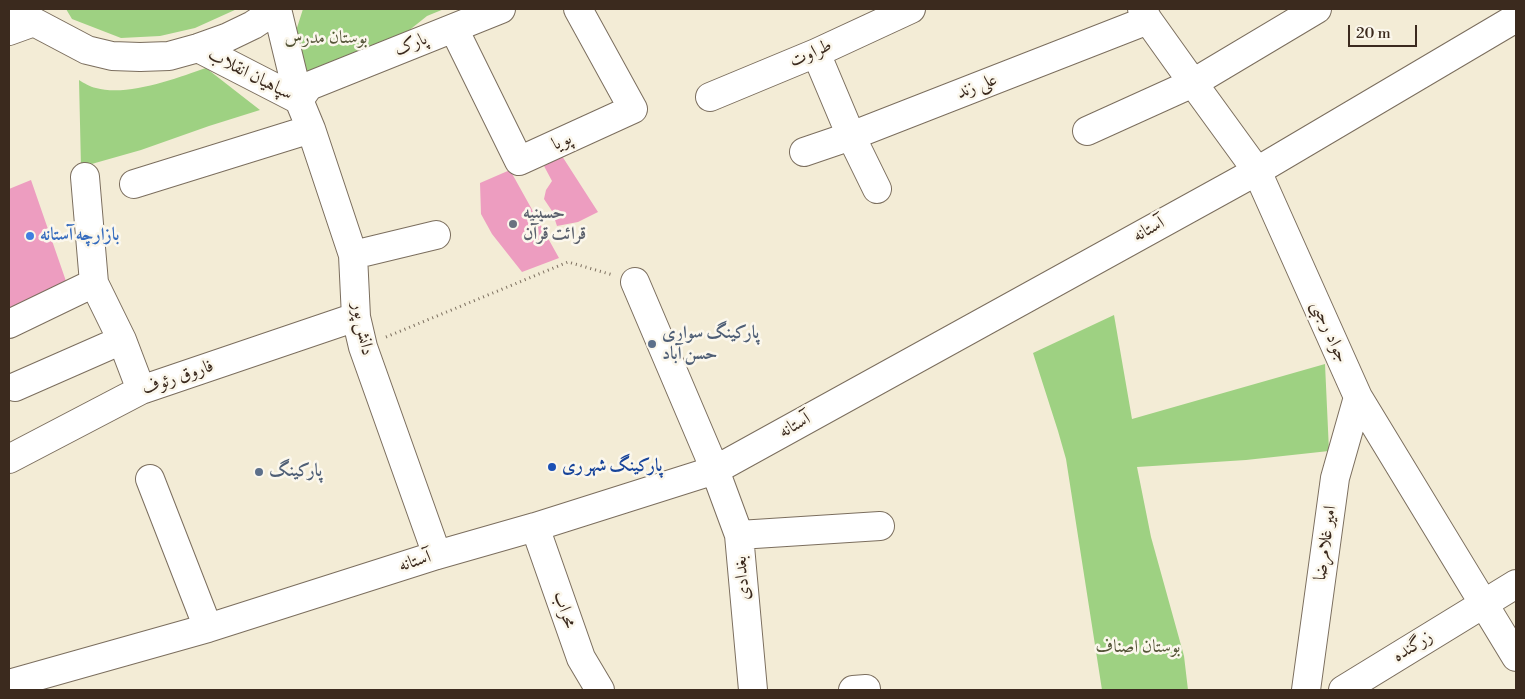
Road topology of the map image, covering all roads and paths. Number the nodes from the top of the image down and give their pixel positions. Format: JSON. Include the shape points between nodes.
{"nodes":[{"id":1,"x":277,"y":9,"type":"edge"},
{"id":2,"x":501,"y":9,"type":"edge"},
{"id":3,"x":578,"y":9,"type":"edge"},
{"id":4,"x":911,"y":9,"type":"edge"},
{"id":5,"x":1317,"y":9,"type":"edge"},
{"id":6,"x":29,"y":13,"type":"edge"},
{"id":7,"x":1145,"y":14,"type":"edge"},
{"id":8,"x":1516,"y":18,"type":"edge"},
{"id":9,"x":454,"y":29,"type":"junction"},
{"id":10,"x":9,"y":32,"type":"edge"},
{"id":11,"x":198,"y":48,"type":"junction"},
{"id":12,"x":816,"y":53,"type":"junction"},
{"id":13,"x":1193,"y":83,"type":"junction"},
{"id":14,"x":710,"y":97,"type":"dead end"},
{"id":15,"x":299,"y":100,"type":"junction"},
{"id":16,"x":311,"y":128,"type":"junction"},
{"id":17,"x":1087,"y":131,"type":"dead end"},
{"id":18,"x":852,"y":136,"type":"junction"},
{"id":19,"x":804,"y":152,"type":"dead end"},
{"id":20,"x":1257,"y":171,"type":"junction"},
{"id":21,"x":85,"y":177,"type":"dead end"},
{"id":22,"x":134,"y":184,"type":"dead end"},
{"id":23,"x":877,"y":189,"type":"dead end"},
{"id":24,"x":436,"y":235,"type":"dead end"},
{"id":25,"x":353,"y":254,"type":"junction"},
{"id":26,"x":94,"y":282,"type":"junction"},
{"id":27,"x":635,"y":282,"type":"joint"},
{"id":28,"x":356,"y":318,"type":"junction"},
{"id":29,"x":9,"y":324,"type":"edge"},
{"id":30,"x":122,"y":340,"type":"junction"},
{"id":31,"x":363,"y":347,"type":"junction"},
{"id":32,"x":15,"y":387,"type":"dead end"},
{"id":33,"x":141,"y":390,"type":"junction"},
{"id":34,"x":1358,"y":397,"type":"junction"},
{"id":35,"x":9,"y":459,"type":"edge"},
{"id":36,"x":715,"y":470,"type":"junction"},
{"id":37,"x":150,"y":479,"type":"dead end"},
{"id":38,"x":880,"y":526,"type":"dead end"},
{"id":39,"x":535,"y":527,"type":"junction"},
{"id":40,"x":739,"y":535,"type":"junction"},
{"id":41,"x":437,"y":555,"type":"junction"},
{"id":42,"x":1516,"y":584,"type":"edge"},
{"id":43,"x":1484,"y":603,"type":"junction"},
{"id":44,"x":208,"y":628,"type":"junction"},
{"id":45,"x":1516,"y":657,"type":"edge"},
{"id":46,"x":9,"y":684,"type":"edge"},
{"id":47,"x":600,"y":690,"type":"edge"},
{"id":48,"x":753,"y":690,"type":"edge"},
{"id":49,"x":1306,"y":690,"type":"edge"},
{"id":50,"x":1343,"y":690,"type":"edge"}],
"edges":[{"from":1,"to":11,"type":"street","via":[[253,26]]},
{"from":1,"to":15,"type":"street","name":"سپاهیان انقلاب"},
{"from":2,"to":9,"type":"street","name":"پارک"},
{"from":3,"to":9,"type":"street","name":"پویا","via":[[634,109],[520,161]]},
{"from":4,"to":12,"type":"street","name":"طراوت"},
{"from":5,"to":13,"type":"street"},
{"from":6,"to":10,"type":"street"},
{"from":6,"to":11,"type":"street","via":[[87,50],[112,56],[169,56]]},
{"from":7,"to":13,"type":"street","name":"جواد رجبی"},
{"from":7,"to":18,"type":"street","name":"علی زند"},
{"from":8,"to":20,"type":"street","name":"آستانه"},
{"from":9,"to":15,"type":"street","name":"پارک","via":[[309,86]]},
{"from":11,"to":15,"type":"street","name":"سپاهیان انقلاب"},
{"from":12,"to":14,"type":"street","name":"طراوت"},
{"from":12,"to":18,"type":"street"},
{"from":13,"to":17,"type":"street"},
{"from":13,"to":20,"type":"street","name":"جواد رجبی"},
{"from":15,"to":16,"type":"street","name":"دانش پور"},
{"from":16,"to":22,"type":"street"},
{"from":16,"to":25,"type":"street","name":"دانش پور"},
{"from":18,"to":19,"type":"street","name":"علی زند"},
{"from":18,"to":23,"type":"street"},
{"from":20,"to":34,"type":"street","name":"جواد رجبی"},
{"from":20,"to":36,"type":"street","name":"آستانه"},
{"from":21,"to":26,"type":"street"},
{"from":24,"to":25,"type":"street"},
{"from":25,"to":28,"type":"street","name":"دانش پور"},
{"from":26,"to":29,"type":"street"},
{"from":26,"to":30,"type":"street"},
{"from":27,"to":31,"type":"path","via":[[568,262]]},
{"from":27,"to":36,"type":"street","name":"بغدادی"},
{"from":28,"to":31,"type":"street","name":"دانش پور"},
{"from":28,"to":33,"type":"street","name":"فاروق رئوف"},
{"from":30,"to":32,"type":"street"},
{"from":30,"to":33,"type":"street"},
{"from":31,"to":41,"type":"street","name":"دانش پور"},
{"from":33,"to":35,"type":"street","name":"فاروق رئوف"},
{"from":34,"to":43,"type":"street","name":"جواد رجبی"},
{"from":34,"to":49,"type":"street","name":"امیر غلامرضا","via":[[1335,478]]},
{"from":36,"to":39,"type":"street","name":"آستانه"},
{"from":36,"to":40,"type":"street","name":"بغدادی"},
{"from":37,"to":44,"type":"street"},
{"from":38,"to":40,"type":"street"},
{"from":39,"to":41,"type":"street","name":"آستانه"},
{"from":39,"to":47,"type":"street","name":"محراب","via":[[581,658]]},
{"from":40,"to":48,"type":"street","name":"بغدادی"},
{"from":41,"to":44,"type":"street","name":"آستانه"},
{"from":42,"to":43,"type":"street","name":"زرگنده"},
{"from":43,"to":45,"type":"street","name":"جواد رجبی"},
{"from":43,"to":50,"type":"street","name":"زرگنده"},
{"from":44,"to":46,"type":"street","name":"آستانه"}]}
